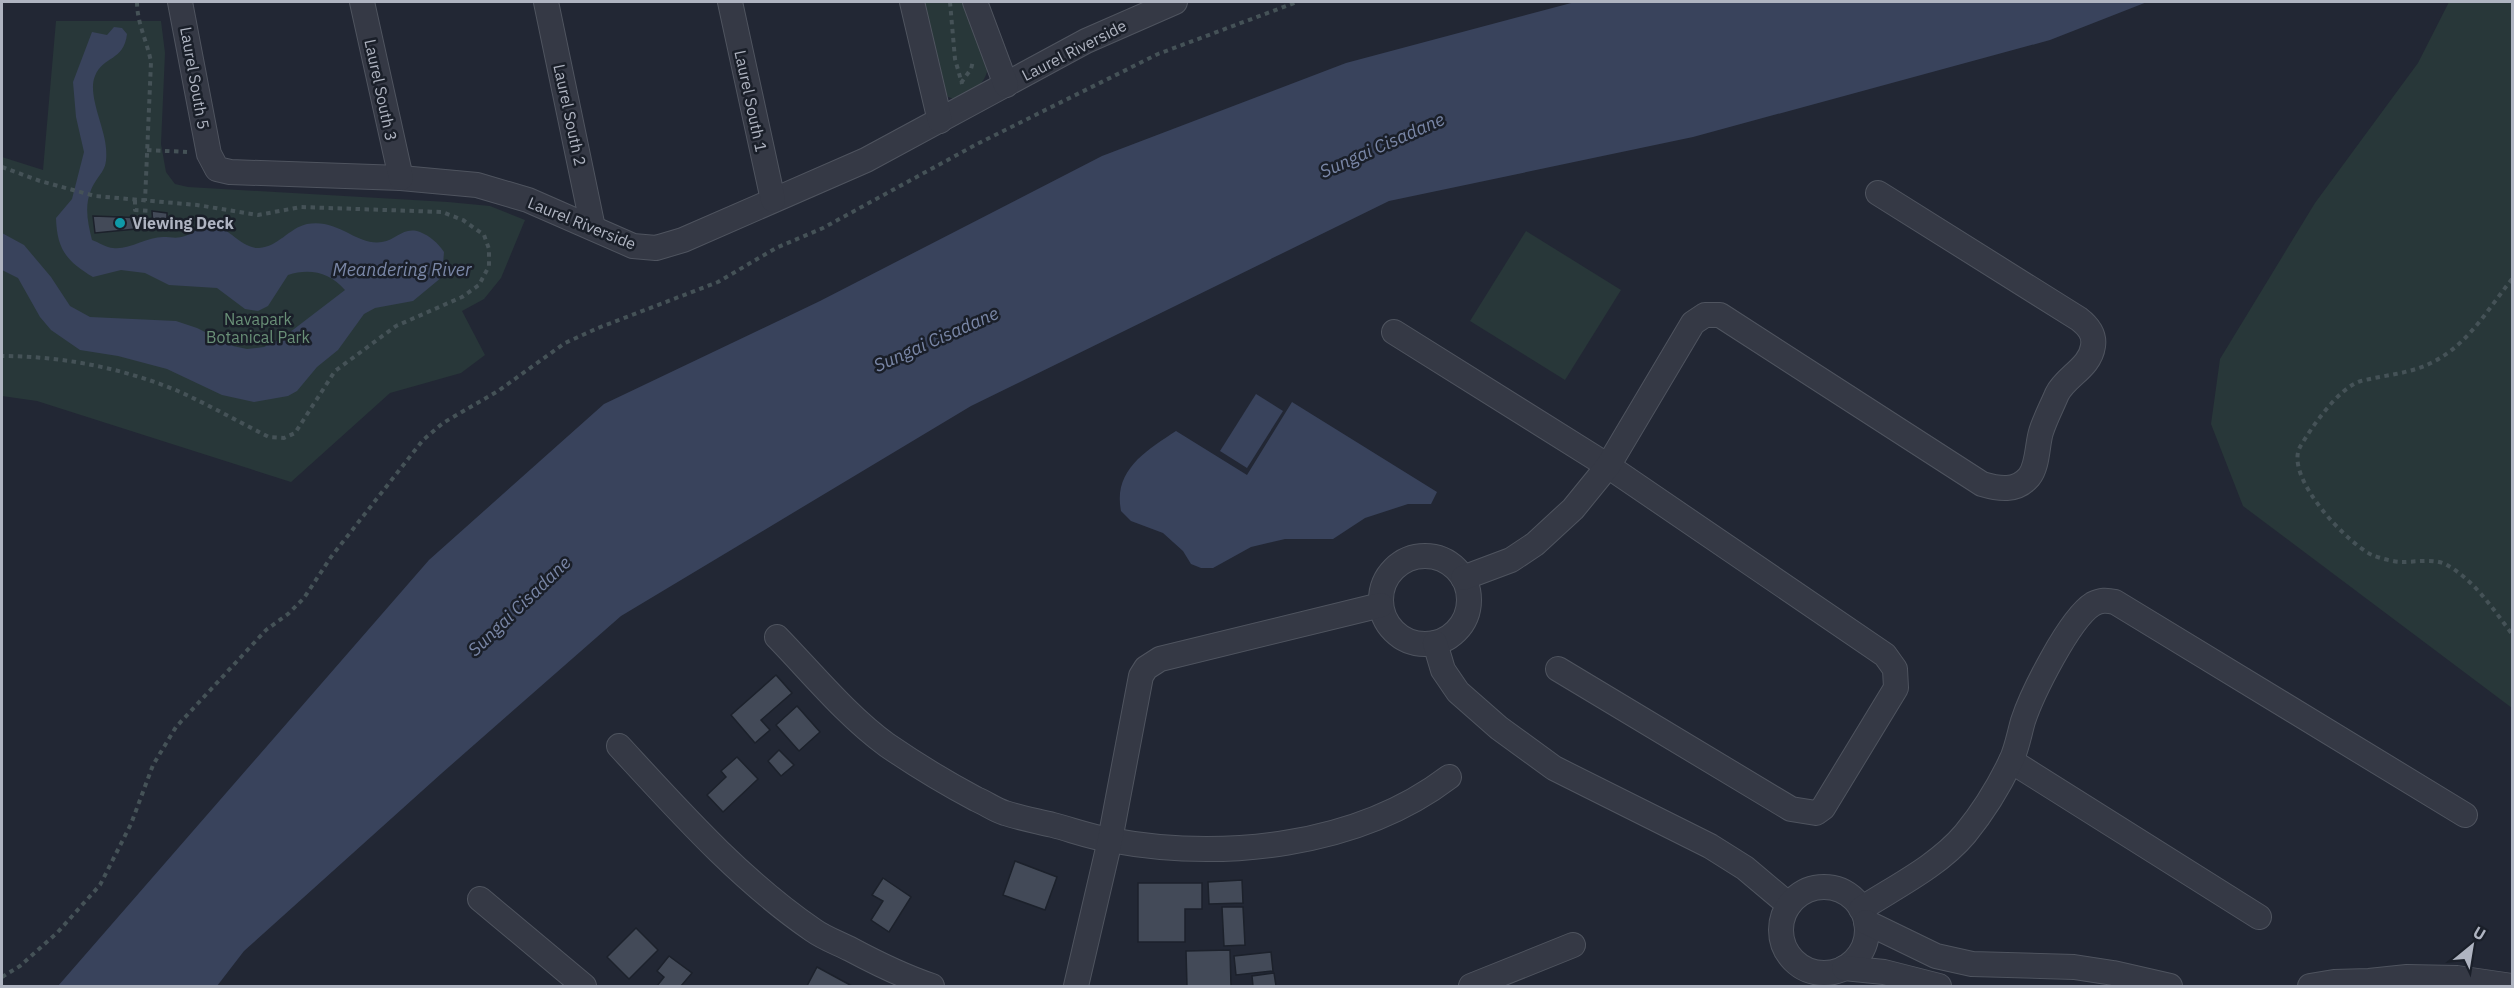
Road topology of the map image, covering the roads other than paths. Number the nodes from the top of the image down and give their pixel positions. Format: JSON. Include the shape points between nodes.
{"nodes":[{"id":1,"x":180,"y":2,"type":"edge"},
{"id":2,"x":362,"y":2,"type":"edge"},
{"id":3,"x":546,"y":2,"type":"edge"},
{"id":4,"x":730,"y":2,"type":"edge"},
{"id":5,"x":912,"y":2,"type":"edge"},
{"id":6,"x":975,"y":2,"type":"edge"},
{"id":7,"x":1170,"y":2,"type":"edge"},
{"id":8,"x":1006,"y":85,"type":"junction"},
{"id":9,"x":940,"y":121,"type":"junction"},
{"id":10,"x":209,"y":154,"type":"joint"},
{"id":11,"x":401,"y":178,"type":"junction"},
{"id":12,"x":1878,"y":193,"type":"dead end"},
{"id":13,"x":772,"y":200,"type":"junction"},
{"id":14,"x":594,"y":228,"type":"junction"},
{"id":15,"x":1394,"y":332,"type":"dead end"},
{"id":16,"x":1608,"y":466,"type":"junction"},
{"id":17,"x":1463,"y":578,"type":"junction"},
{"id":18,"x":1381,"y":605,"type":"junction"},
{"id":19,"x":777,"y":637,"type":"dead end"},
{"id":20,"x":1435,"y":643,"type":"junction"},
{"id":21,"x":1558,"y":669,"type":"dead end"},
{"id":22,"x":619,"y":746,"type":"dead end"},
{"id":23,"x":2011,"y":761,"type":"junction"},
{"id":24,"x":1449,"y":777,"type":"dead end"},
{"id":25,"x":2464,"y":814,"type":"dead end"},
{"id":26,"x":1110,"y":840,"type":"junction"},
{"id":27,"x":480,"y":899,"type":"dead end"},
{"id":28,"x":1789,"y":905,"type":"junction"},
{"id":29,"x":1864,"y":916,"type":"junction"},
{"id":30,"x":2259,"y":917,"type":"dead end"},
{"id":31,"x":1573,"y":945,"type":"dead end"},
{"id":32,"x":1844,"y":968,"type":"junction"},
{"id":33,"x":1801,"y":977,"type":"edge"},
{"id":34,"x":1882,"y":979,"type":"edge"},
{"id":35,"x":2366,"y":984,"type":"edge"},
{"id":36,"x":584,"y":987,"type":"edge"},
{"id":37,"x":932,"y":987,"type":"edge"},
{"id":38,"x":1076,"y":987,"type":"edge"},
{"id":39,"x":1472,"y":987,"type":"edge"},
{"id":40,"x":1939,"y":987,"type":"edge"},
{"id":41,"x":2170,"y":987,"type":"edge"},
{"id":42,"x":2310,"y":987,"type":"edge"},
{"id":43,"x":2512,"y":987,"type":"edge"}],
"edges":[{"from":1,"to":10,"type":"street","name":"Laurel South 5"},
{"from":2,"to":11,"type":"street","name":"Laurel South 3"},
{"from":3,"to":14,"type":"street","name":"Laurel South 2"},
{"from":4,"to":13,"type":"street","name":"Laurel South 1"},
{"from":5,"to":9,"type":"street"},
{"from":6,"to":8,"type":"street","name":"Laurel Riverside"},
{"from":7,"to":8,"type":"street","name":"Laurel Riverside","via":[[1086,41]]},
{"from":8,"to":9,"type":"street","name":"Laurel Riverside","via":[[967,93]]},
{"from":9,"to":13,"type":"street","name":"Laurel Riverside"},
{"from":10,"to":11,"type":"street","name":"Laurel Riverside","via":[[217,169],[230,172]]},
{"from":11,"to":14,"type":"street","name":"Laurel Riverside","via":[[477,185],[528,200]]},
{"from":12,"to":16,"type":"street","via":[[2088,326],[2093,344],[2090,355],[2059,391],[2041,432],[2030,476],[2009,488],[1982,484],[1720,315],[1705,315],[1693,323]]},
{"from":13,"to":14,"type":"street","name":"Laurel Riverside","via":[[656,248],[633,246]]},
{"from":15,"to":16,"type":"street"},
{"from":16,"to":17,"type":"street","via":[[1573,509],[1535,544],[1511,560]]},
{"from":16,"to":21,"type":"street","via":[[1885,655],[1895,669],[1896,688],[1823,808],[1816,813],[1803,813]]},
{"from":17,"to":18,"type":"street","via":[[1441,559],[1411,558],[1388,576]]},
{"from":17,"to":20,"type":"street","via":[[1469,604],[1466,618],[1448,638]]},
{"from":18,"to":20,"type":"street","via":[[1385,620],[1395,632],[1421,644]]},
{"from":18,"to":26,"type":"street","via":[[1160,659],[1146,668],[1141,676]]},
{"from":19,"to":26,"type":"street","via":[[885,743],[950,785],[1004,813]]},
{"from":20,"to":28,"type":"street","via":[[1443,670],[1458,692],[1499,728],[1554,768],[1710,846],[1745,868]]},
{"from":22,"to":37,"type":"street","via":[[735,866],[815,931],[896,974]]},
{"from":23,"to":25,"type":"street","via":[[2039,682],[2076,623],[2091,605],[2103,600],[2115,602]]},
{"from":23,"to":29,"type":"street","via":[[1964,835]]},
{"from":23,"to":30,"type":"street"},
{"from":24,"to":26,"type":"street","via":[[1427,794],[1400,807],[1313,837],[1237,848],[1177,848]]},
{"from":26,"to":38,"type":"street"},
{"from":27,"to":36,"type":"street"},
{"from":28,"to":29,"type":"street","via":[[1799,895],[1827,887],[1853,899]]},
{"from":28,"to":33,"type":"street","via":[[1782,925],[1784,946]]},
{"from":29,"to":32,"type":"street","via":[[1866,936],[1862,949]]},
{"from":29,"to":41,"type":"street","via":[[1936,956],[1972,964],[2113,972]]},
{"from":31,"to":39,"type":"street"},
{"from":32,"to":33,"type":"street"},
{"from":32,"to":34,"type":"street"},
{"from":34,"to":40,"type":"street"},
{"from":35,"to":42,"type":"street","via":[[2334,982]]},
{"from":35,"to":43,"type":"street","via":[[2427,977]]}]}
